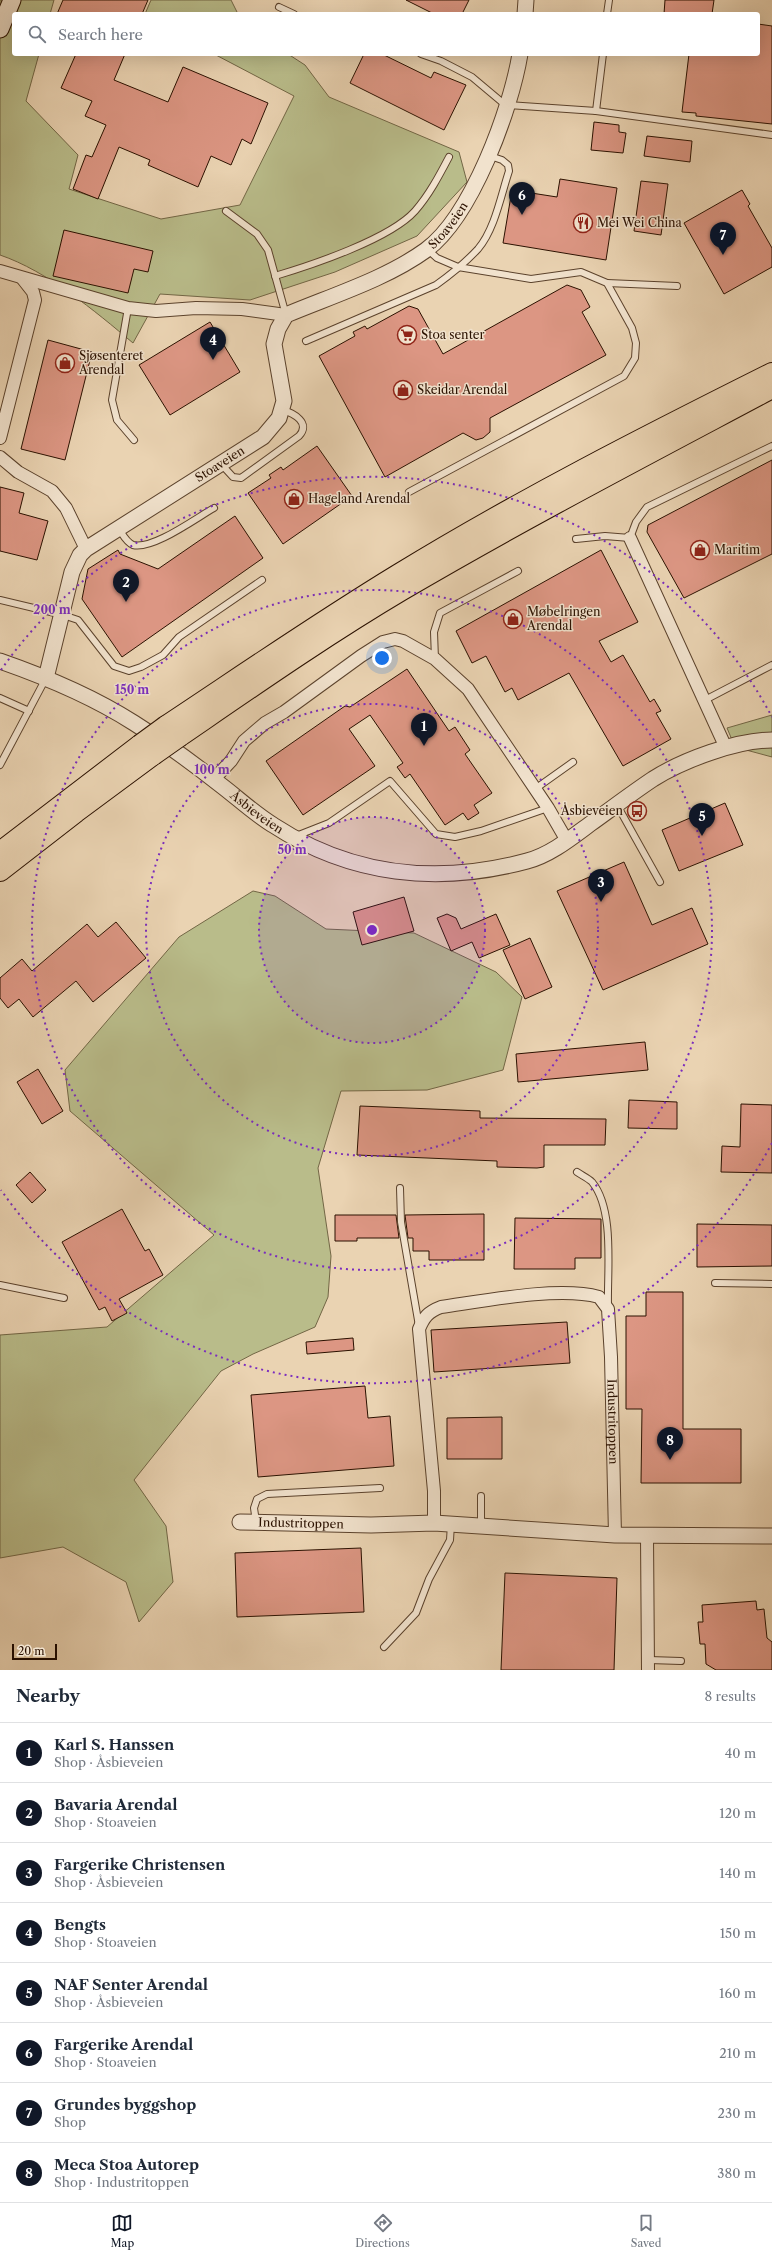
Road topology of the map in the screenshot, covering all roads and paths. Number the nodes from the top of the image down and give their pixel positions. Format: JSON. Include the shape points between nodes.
{"nodes":[{"id":1,"x":12,"y":0,"type":"edge"},
{"id":2,"x":526,"y":0,"type":"edge"},
{"id":3,"x":609,"y":0,"type":"edge"},
{"id":4,"x":279,"y":7,"type":"dead end"},
{"id":5,"x":290,"y":12,"type":"edge"},
{"id":6,"x":524,"y":12,"type":"edge"},
{"id":7,"x":607,"y":12,"type":"edge"},
{"id":8,"x":0,"y":29,"type":"edge"},
{"id":9,"x":427,"y":56,"type":"edge"},
{"id":10,"x":519,"y":56,"type":"edge"},
{"id":11,"x":603,"y":56,"type":"edge"},
{"id":12,"x":507,"y":105,"type":"junction"},
{"id":13,"x":596,"y":111,"type":"junction"},
{"id":14,"x":772,"y":135,"type":"edge"},
{"id":15,"x":489,"y":156,"type":"junction"},
{"id":16,"x":449,"y":157,"type":"dead end"},
{"id":17,"x":226,"y":211,"type":"dead end"},
{"id":18,"x":427,"y":250,"type":"junction"},
{"id":19,"x":458,"y":267,"type":"junction"},
{"id":20,"x":0,"y":271,"type":"edge"},
{"id":21,"x":275,"y":276,"type":"junction"},
{"id":22,"x":21,"y":277,"type":"junction"},
{"id":23,"x":607,"y":283,"type":"junction"},
{"id":24,"x":677,"y":286,"type":"dead end"},
{"id":25,"x":128,"y":308,"type":"junction"},
{"id":26,"x":286,"y":315,"type":"junction"},
{"id":27,"x":306,"y":341,"type":"dead end"},
{"id":28,"x":772,"y":373,"type":"edge"},
{"id":29,"x":772,"y":388,"type":"edge"},
{"id":30,"x":282,"y":410,"type":"junction"},
{"id":31,"x":0,"y":438,"type":"edge"},
{"id":32,"x":134,"y":440,"type":"dead end"},
{"id":33,"x":772,"y":446,"type":"edge"},
{"id":34,"x":0,"y":457,"type":"edge"},
{"id":35,"x":221,"y":464,"type":"junction"},
{"id":36,"x":409,"y":492,"type":"dead end"},
{"id":37,"x":214,"y":508,"type":"dead end"},
{"id":38,"x":119,"y":529,"type":"junction"},
{"id":39,"x":630,"y":538,"type":"junction"},
{"id":40,"x":576,"y":539,"type":"dead end"},
{"id":41,"x":86,"y":549,"type":"junction"},
{"id":42,"x":518,"y":572,"type":"dead end"},
{"id":43,"x":262,"y":580,"type":"dead end"},
{"id":44,"x":0,"y":600,"type":"edge"},
{"id":45,"x":63,"y":615,"type":"junction"},
{"id":46,"x":435,"y":659,"type":"junction"},
{"id":47,"x":0,"y":661,"type":"edge"},
{"id":48,"x":772,"y":665,"type":"edge"},
{"id":49,"x":46,"y":678,"type":"junction"},
{"id":50,"x":0,"y":698,"type":"edge"},
{"id":51,"x":705,"y":700,"type":"junction"},
{"id":52,"x":29,"y":710,"type":"junction"},
{"id":53,"x":173,"y":731,"type":"junction"},
{"id":54,"x":772,"y":740,"type":"edge"},
{"id":55,"x":726,"y":748,"type":"junction"},
{"id":56,"x":146,"y":750,"type":"junction"},
{"id":57,"x":573,"y":762,"type":"dead end"},
{"id":58,"x":0,"y":765,"type":"edge"},
{"id":59,"x":214,"y":780,"type":"junction"},
{"id":60,"x":535,"y":789,"type":"junction"},
{"id":61,"x":617,"y":805,"type":"junction"},
{"id":62,"x":548,"y":808,"type":"junction"},
{"id":63,"x":293,"y":837,"type":"junction"},
{"id":64,"x":567,"y":841,"type":"junction"},
{"id":65,"x":0,"y":852,"type":"edge"},
{"id":66,"x":0,"y":871,"type":"edge"},
{"id":67,"x":660,"y":882,"type":"dead end"},
{"id":68,"x":577,"y":1172,"type":"dead end"},
{"id":69,"x":400,"y":1188,"type":"dead end"},
{"id":70,"x":715,"y":1283,"type":"dead end"},
{"id":71,"x":772,"y":1284,"type":"edge"},
{"id":72,"x":0,"y":1285,"type":"edge"},
{"id":73,"x":64,"y":1298,"type":"dead end"},
{"id":74,"x":608,"y":1309,"type":"junction"},
{"id":75,"x":419,"y":1329,"type":"junction"},
{"id":76,"x":380,"y":1488,"type":"dead end"},
{"id":77,"x":481,"y":1496,"type":"dead end"},
{"id":78,"x":240,"y":1522,"type":"dead end"},
{"id":79,"x":256,"y":1522,"type":"junction"},
{"id":80,"x":434,"y":1523,"type":"junction"},
{"id":81,"x":451,"y":1524,"type":"junction"},
{"id":82,"x":481,"y":1526,"type":"junction"},
{"id":83,"x":615,"y":1535,"type":"junction"},
{"id":84,"x":647,"y":1536,"type":"junction"},
{"id":85,"x":772,"y":1536,"type":"edge"},
{"id":86,"x":384,"y":1647,"type":"dead end"},
{"id":87,"x":681,"y":1661,"type":"dead end"},
{"id":88,"x":648,"y":1665,"type":"edge"}],
"edges":[{"from":1,"to":8,"type":"main road"},
{"from":2,"to":6,"type":"street"},
{"from":3,"to":7,"type":"lane"},
{"from":4,"to":5,"type":"lane"},
{"from":9,"to":12,"type":"lane","via":[[472,77]]},
{"from":10,"to":12,"type":"street","name":"Stoaveien"},
{"from":11,"to":13,"type":"lane"},
{"from":12,"to":13,"type":"lane"},
{"from":12,"to":15,"type":"street","name":"Stoaveien"},
{"from":13,"to":14,"type":"lane"},
{"from":15,"to":18,"type":"street","name":"Stoaveien","via":[[460,209]]},
{"from":15,"to":19,"type":"lane","via":[[502,160],[508,165],[509,171],[490,227],[478,248]]},
{"from":16,"to":21,"type":"lane","via":[[430,192],[414,212],[397,225],[316,264]]},
{"from":17,"to":21,"type":"lane","via":[[257,234],[268,250]]},
{"from":18,"to":19,"type":"lane","via":[[437,258]]},
{"from":18,"to":26,"type":"street","name":"Stoaveien","via":[[396,269]]},
{"from":19,"to":23,"type":"lane","via":[[531,279],[581,272]]},
{"from":19,"to":27,"type":"lane","via":[[436,285]]},
{"from":20,"to":22,"type":"street"},
{"from":21,"to":26,"type":"lane"},
{"from":22,"to":25,"type":"street"},
{"from":22,"to":31,"type":"street","via":[[29,284],[35,300]]},
{"from":23,"to":24,"type":"lane"},
{"from":23,"to":36,"type":"lane","via":[[632,328],[636,343],[635,358],[624,376]]},
{"from":25,"to":26,"type":"street","via":[[156,311],[196,308],[242,309]]},
{"from":25,"to":32,"type":"lane","via":[[112,400],[117,420]]},
{"from":26,"to":30,"type":"street","name":"Stoaveien","via":[[278,329],[274,344],[283,391]]},
{"from":28,"to":53,"type":"highway","via":[[605,458],[400,573],[284,647]]},
{"from":29,"to":53,"type":"highway","via":[[604,476],[401,591]]},
{"from":30,"to":35,"type":"street","name":"Stoaveien","via":[[279,418],[263,437]]},
{"from":30,"to":35,"type":"lane","via":[[300,418],[304,425],[299,436],[241,478],[233,477]]},
{"from":33,"to":39,"type":"lane","via":[[647,508],[636,522]]},
{"from":34,"to":41,"type":"street","via":[[18,472],[52,491],[66,508]]},
{"from":35,"to":38,"type":"street","name":"Stoaveien"},
{"from":37,"to":38,"type":"lane","via":[[162,539],[141,546],[126,541]]},
{"from":38,"to":41,"type":"street","name":"Stoaveien"},
{"from":39,"to":40,"type":"lane","via":[[605,536]]},
{"from":39,"to":51,"type":"street"},
{"from":41,"to":45,"type":"street","name":"Stoaveien","via":[[72,572]]},
{"from":42,"to":46,"type":"lane","via":[[440,613],[434,632]]},
{"from":43,"to":45,"type":"lane","via":[[179,637],[163,655],[129,671],[114,666],[78,620]]},
{"from":44,"to":45,"type":"lane"},
{"from":45,"to":49,"type":"street","name":"Stoaveien"},
{"from":46,"to":59,"type":"street","via":[[403,641],[395,639],[383,642],[244,741]]},
{"from":46,"to":60,"type":"street","via":[[468,689]]},
{"from":47,"to":49,"type":"street","name":"Åsbieveien"},
{"from":48,"to":51,"type":"lane"},
{"from":49,"to":52,"type":"lane"},
{"from":49,"to":59,"type":"street","name":"Åsbieveien","via":[[134,722]]},
{"from":50,"to":52,"type":"lane"},
{"from":51,"to":55,"type":"street"},
{"from":52,"to":58,"type":"lane"},
{"from":53,"to":56,"type":"highway","bridge":true},
{"from":54,"to":55,"type":"street","name":"Åsbieveien"},
{"from":55,"to":61,"type":"street","name":"Åsbieveien","via":[[689,761],[655,778]]},
{"from":56,"to":65,"type":"highway"},
{"from":56,"to":66,"type":"highway"},
{"from":57,"to":60,"type":"lane"},
{"from":59,"to":63,"type":"street","name":"Åsbieveien","via":[[272,825]]},
{"from":60,"to":62,"type":"street"},
{"from":61,"to":64,"type":"street","name":"Åsbieveien"},
{"from":61,"to":67,"type":"lane"},
{"from":62,"to":63,"type":"lane","via":[[481,831],[455,837],[436,834],[390,781],[329,823]]},
{"from":62,"to":64,"type":"street"},
{"from":63,"to":64,"type":"street","name":"Åsbieveien","via":[[335,858],[363,867],[424,874],[493,870],[530,860]]},
{"from":68,"to":74,"type":"lane","name":"Industritoppen","via":[[592,1182],[602,1202],[607,1222]]},
{"from":69,"to":75,"type":"lane","via":[[401,1222]]},
{"from":70,"to":71,"type":"lane"},
{"from":72,"to":73,"type":"lane"},
{"from":74,"to":75,"type":"street","via":[[598,1297],[588,1294],[526,1296],[440,1307],[430,1311],[423,1318]]},
{"from":74,"to":83,"type":"street","name":"Industritoppen"},
{"from":75,"to":80,"type":"street","via":[[434,1491]]},
{"from":76,"to":79,"type":"lane","via":[[267,1494],[257,1499],[254,1508]]},
{"from":77,"to":82,"type":"lane"},
{"from":78,"to":79,"type":"street","name":"Industritoppen"},
{"from":79,"to":80,"type":"street","name":"Industritoppen"},
{"from":80,"to":81,"type":"street","name":"Industritoppen"},
{"from":81,"to":82,"type":"street","name":"Industritoppen"},
{"from":81,"to":86,"type":"lane","via":[[450,1540],[429,1579],[416,1613]]},
{"from":82,"to":83,"type":"street","name":"Industritoppen"},
{"from":83,"to":84,"type":"street","name":"Industritoppen"},
{"from":84,"to":85,"type":"street","name":"Industritoppen"},
{"from":84,"to":88,"type":"street"},
{"from":87,"to":88,"type":"lane"}]}
